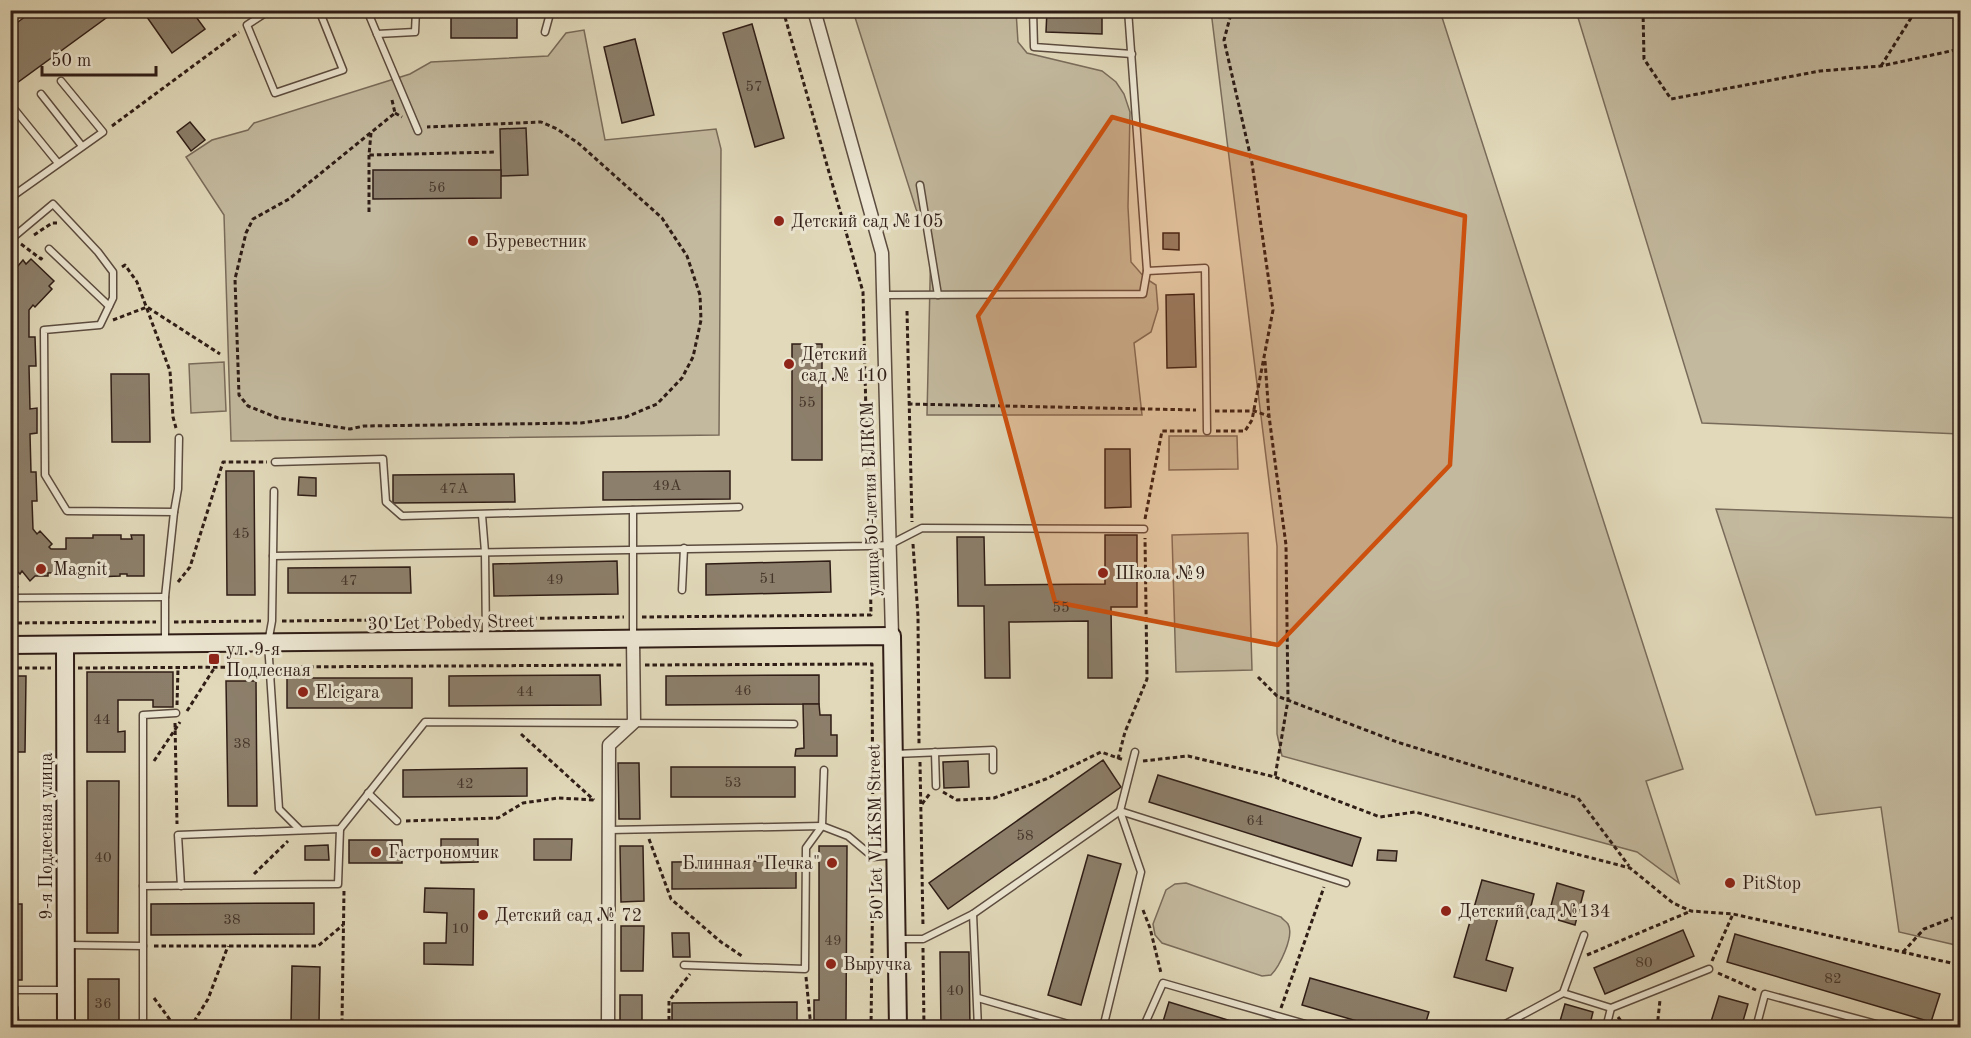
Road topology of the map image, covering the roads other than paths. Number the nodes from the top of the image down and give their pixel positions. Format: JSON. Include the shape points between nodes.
{"nodes":[{"id":1,"x":270,"y":10,"type":"edge"},
{"id":2,"x":319,"y":10,"type":"edge"},
{"id":3,"x":367,"y":10,"type":"edge"},
{"id":4,"x":416,"y":10,"type":"edge"},
{"id":5,"x":551,"y":10,"type":"edge"},
{"id":6,"x":814,"y":10,"type":"edge"},
{"id":7,"x":1033,"y":10,"type":"edge"},
{"id":8,"x":1128,"y":10,"type":"edge"},
{"id":9,"x":545,"y":32,"type":"dead end"},
{"id":10,"x":377,"y":34,"type":"junction"},
{"id":11,"x":1132,"y":54,"type":"junction"},
{"id":12,"x":61,"y":81,"type":"dead end"},
{"id":13,"x":41,"y":94,"type":"dead end"},
{"id":14,"x":15,"y":110,"type":"dead end"},
{"id":15,"x":417,"y":127,"type":"road end"},
{"id":16,"x":82,"y":146,"type":"junction"},
{"id":17,"x":58,"y":163,"type":"junction"},
{"id":18,"x":920,"y":185,"type":"dead end"},
{"id":19,"x":10,"y":198,"type":"edge"},
{"id":20,"x":10,"y":240,"type":"edge"},
{"id":21,"x":49,"y":249,"type":"road end"},
{"id":22,"x":1147,"y":271,"type":"junction"},
{"id":23,"x":883,"y":295,"type":"junction"},
{"id":24,"x":938,"y":295,"type":"junction"},
{"id":25,"x":109,"y":306,"type":"junction"},
{"id":26,"x":1207,"y":431,"type":"dead end"},
{"id":27,"x":179,"y":438,"type":"road end"},
{"id":28,"x":275,"y":462,"type":"road end"},
{"id":29,"x":274,"y":491,"type":"dead end"},
{"id":30,"x":739,"y":507,"type":"dead end"},
{"id":31,"x":633,"y":510,"type":"junction"},
{"id":32,"x":174,"y":512,"type":"junction"},
{"id":33,"x":482,"y":515,"type":"junction"},
{"id":34,"x":1144,"y":529,"type":"dead end"},
{"id":35,"x":889,"y":545,"type":"junction"},
{"id":36,"x":684,"y":548,"type":"junction"},
{"id":37,"x":633,"y":549,"type":"junction"},
{"id":38,"x":485,"y":552,"type":"junction"},
{"id":39,"x":273,"y":556,"type":"junction"},
{"id":40,"x":682,"y":590,"type":"dead end"},
{"id":41,"x":165,"y":597,"type":"junction"},
{"id":42,"x":10,"y":598,"type":"edge"},
{"id":43,"x":892,"y":636,"type":"junction"},
{"id":44,"x":633,"y":639,"type":"junction"},
{"id":45,"x":486,"y":641,"type":"junction"},
{"id":46,"x":268,"y":643,"type":"junction"},
{"id":47,"x":165,"y":644,"type":"junction"},
{"id":48,"x":10,"y":645,"type":"edge"},
{"id":49,"x":65,"y":645,"type":"junction"},
{"id":50,"x":176,"y":713,"type":"road end"},
{"id":51,"x":634,"y":723,"type":"junction"},
{"id":52,"x":794,"y":724,"type":"dead end"},
{"id":53,"x":935,"y":752,"type":"junction"},
{"id":54,"x":1136,"y":752,"type":"dead end"},
{"id":55,"x":894,"y":754,"type":"junction"},
{"id":56,"x":824,"y":770,"type":"dead end"},
{"id":57,"x":993,"y":770,"type":"dead end"},
{"id":58,"x":936,"y":786,"type":"road end"},
{"id":59,"x":368,"y":793,"type":"junction"},
{"id":60,"x":1120,"y":811,"type":"junction"},
{"id":61,"x":397,"y":821,"type":"road end"},
{"id":62,"x":822,"y":826,"type":"junction"},
{"id":63,"x":340,"y":829,"type":"junction"},
{"id":64,"x":300,"y":830,"type":"junction"},
{"id":65,"x":609,"y":830,"type":"junction"},
{"id":66,"x":895,"y":855,"type":"junction"},
{"id":67,"x":1346,"y":883,"type":"dead end"},
{"id":68,"x":143,"y":886,"type":"junction"},
{"id":69,"x":180,"y":886,"type":"junction"},
{"id":70,"x":973,"y":914,"type":"junction"},
{"id":71,"x":1584,"y":935,"type":"dead end"},
{"id":72,"x":897,"y":939,"type":"junction"},
{"id":73,"x":65,"y":945,"type":"junction"},
{"id":74,"x":143,"y":946,"type":"junction"},
{"id":75,"x":684,"y":965,"type":"dead end"},
{"id":76,"x":1709,"y":969,"type":"road end"},
{"id":77,"x":10,"y":990,"type":"edge"},
{"id":78,"x":65,"y":990,"type":"junction"},
{"id":79,"x":1563,"y":993,"type":"junction"},
{"id":80,"x":978,"y":998,"type":"junction"},
{"id":81,"x":1611,"y":1008,"type":"junction"},
{"id":82,"x":66,"y":1028,"type":"edge"},
{"id":83,"x":143,"y":1028,"type":"edge"},
{"id":84,"x":608,"y":1028,"type":"edge"},
{"id":85,"x":898,"y":1028,"type":"edge"},
{"id":86,"x":978,"y":1028,"type":"edge"},
{"id":87,"x":1082,"y":1028,"type":"edge"},
{"id":88,"x":1103,"y":1028,"type":"edge"},
{"id":89,"x":1143,"y":1028,"type":"edge"},
{"id":90,"x":1319,"y":1028,"type":"edge"},
{"id":91,"x":1498,"y":1028,"type":"edge"},
{"id":92,"x":1606,"y":1028,"type":"edge"},
{"id":93,"x":1756,"y":1028,"type":"edge"},
{"id":94,"x":1891,"y":1028,"type":"edge"}],
"edges":[{"from":1,"to":2,"type":"lane","via":[[247,25],[275,93],[343,70]]},
{"from":3,"to":10,"type":"lane"},
{"from":4,"to":10,"type":"lane","via":[[415,32]]},
{"from":5,"to":9,"type":"lane"},
{"from":6,"to":23,"type":"street","name":"улица 50-летия ВЛКСМ","via":[[882,254]]},
{"from":7,"to":11,"type":"lane","via":[[1034,47]]},
{"from":8,"to":11,"type":"lane"},
{"from":10,"to":15,"type":"lane"},
{"from":11,"to":22,"type":"lane"},
{"from":12,"to":16,"type":"lane","via":[[103,132]]},
{"from":13,"to":16,"type":"lane"},
{"from":14,"to":17,"type":"lane"},
{"from":16,"to":17,"type":"lane"},
{"from":17,"to":19,"type":"lane"},
{"from":18,"to":24,"type":"lane"},
{"from":20,"to":25,"type":"lane","via":[[54,204],[113,272],[113,298]]},
{"from":21,"to":25,"type":"lane"},
{"from":22,"to":24,"type":"lane","via":[[1143,294]]},
{"from":22,"to":26,"type":"lane","via":[[1205,268]]},
{"from":23,"to":24,"type":"lane"},
{"from":23,"to":35,"type":"street","name":"улица 50-летия ВЛКСМ"},
{"from":25,"to":32,"type":"lane","via":[[100,325],[44,330],[45,475],[67,511]]},
{"from":27,"to":32,"type":"lane"},
{"from":28,"to":33,"type":"lane","via":[[383,459],[386,502],[402,516]]},
{"from":29,"to":39,"type":"lane"},
{"from":30,"to":31,"type":"lane"},
{"from":31,"to":33,"type":"lane"},
{"from":31,"to":37,"type":"lane"},
{"from":32,"to":41,"type":"lane"},
{"from":33,"to":38,"type":"lane"},
{"from":34,"to":35,"type":"lane","via":[[922,528]]},
{"from":35,"to":36,"type":"lane"},
{"from":35,"to":43,"type":"street","name":"улица 50-летия ВЛКСМ"},
{"from":36,"to":37,"type":"lane"},
{"from":36,"to":40,"type":"lane"},
{"from":37,"to":38,"type":"lane"},
{"from":37,"to":44,"type":"lane"},
{"from":38,"to":39,"type":"lane"},
{"from":38,"to":45,"type":"lane"},
{"from":39,"to":46,"type":"lane"},
{"from":41,"to":42,"type":"lane"},
{"from":41,"to":47,"type":"lane"},
{"from":43,"to":44,"type":"main road","name":"30 Let Pobedy Street"},
{"from":43,"to":55,"type":"main road","name":"50 Let VLKSM Street"},
{"from":44,"to":45,"type":"main road","name":"30 Let Pobedy Street"},
{"from":44,"to":51,"type":"street"},
{"from":45,"to":46,"type":"main road","name":"30 Let Pobedy Street"},
{"from":46,"to":47,"type":"main road","name":"30 Let Pobedy Street"},
{"from":46,"to":64,"type":"lane","via":[[279,809]]},
{"from":47,"to":49,"type":"main road","name":"30 Let Pobedy Street"},
{"from":48,"to":49,"type":"main road","name":"30 Let Pobedy Street"},
{"from":49,"to":73,"type":"main road","name":"9-я Подлесная улица"},
{"from":50,"to":68,"type":"lane","via":[[143,715]]},
{"from":51,"to":52,"type":"lane"},
{"from":51,"to":59,"type":"lane","via":[[425,722]]},
{"from":51,"to":65,"type":"street","via":[[609,745]]},
{"from":53,"to":55,"type":"lane"},
{"from":53,"to":57,"type":"lane","via":[[993,750]]},
{"from":53,"to":58,"type":"lane"},
{"from":54,"to":60,"type":"lane"},
{"from":55,"to":66,"type":"main road","name":"50 Let VLKSM Street"},
{"from":56,"to":62,"type":"lane"},
{"from":59,"to":61,"type":"lane"},
{"from":59,"to":63,"type":"lane"},
{"from":60,"to":67,"type":"lane"},
{"from":60,"to":70,"type":"lane"},
{"from":60,"to":88,"type":"lane","via":[[1141,872]]},
{"from":62,"to":65,"type":"lane"},
{"from":62,"to":66,"type":"lane","via":[[848,836],[873,857]]},
{"from":62,"to":75,"type":"lane","via":[[806,848],[805,969]]},
{"from":63,"to":64,"type":"lane"},
{"from":63,"to":69,"type":"lane","via":[[338,885]]},
{"from":64,"to":69,"type":"lane","via":[[178,835]]},
{"from":65,"to":84,"type":"street"},
{"from":66,"to":72,"type":"main road","name":"50 Let VLKSM Street"},
{"from":68,"to":69,"type":"lane"},
{"from":68,"to":74,"type":"lane"},
{"from":70,"to":72,"type":"lane","via":[[923,939]]},
{"from":70,"to":80,"type":"lane"},
{"from":71,"to":79,"type":"lane"},
{"from":72,"to":85,"type":"main road","name":"50 Let VLKSM Street"},
{"from":73,"to":74,"type":"lane"},
{"from":73,"to":78,"type":"main road","name":"9-я Подлесная улица"},
{"from":74,"to":83,"type":"lane"},
{"from":76,"to":81,"type":"lane"},
{"from":77,"to":78,"type":"lane"},
{"from":78,"to":82,"type":"main road","name":"9-я Подлесная улица"},
{"from":79,"to":81,"type":"lane"},
{"from":79,"to":91,"type":"lane"},
{"from":80,"to":86,"type":"lane"},
{"from":80,"to":87,"type":"lane"},
{"from":81,"to":92,"type":"lane"},
{"from":89,"to":90,"type":"lane","via":[[1163,983]]},
{"from":93,"to":94,"type":"lane","via":[[1765,994]]}]}
